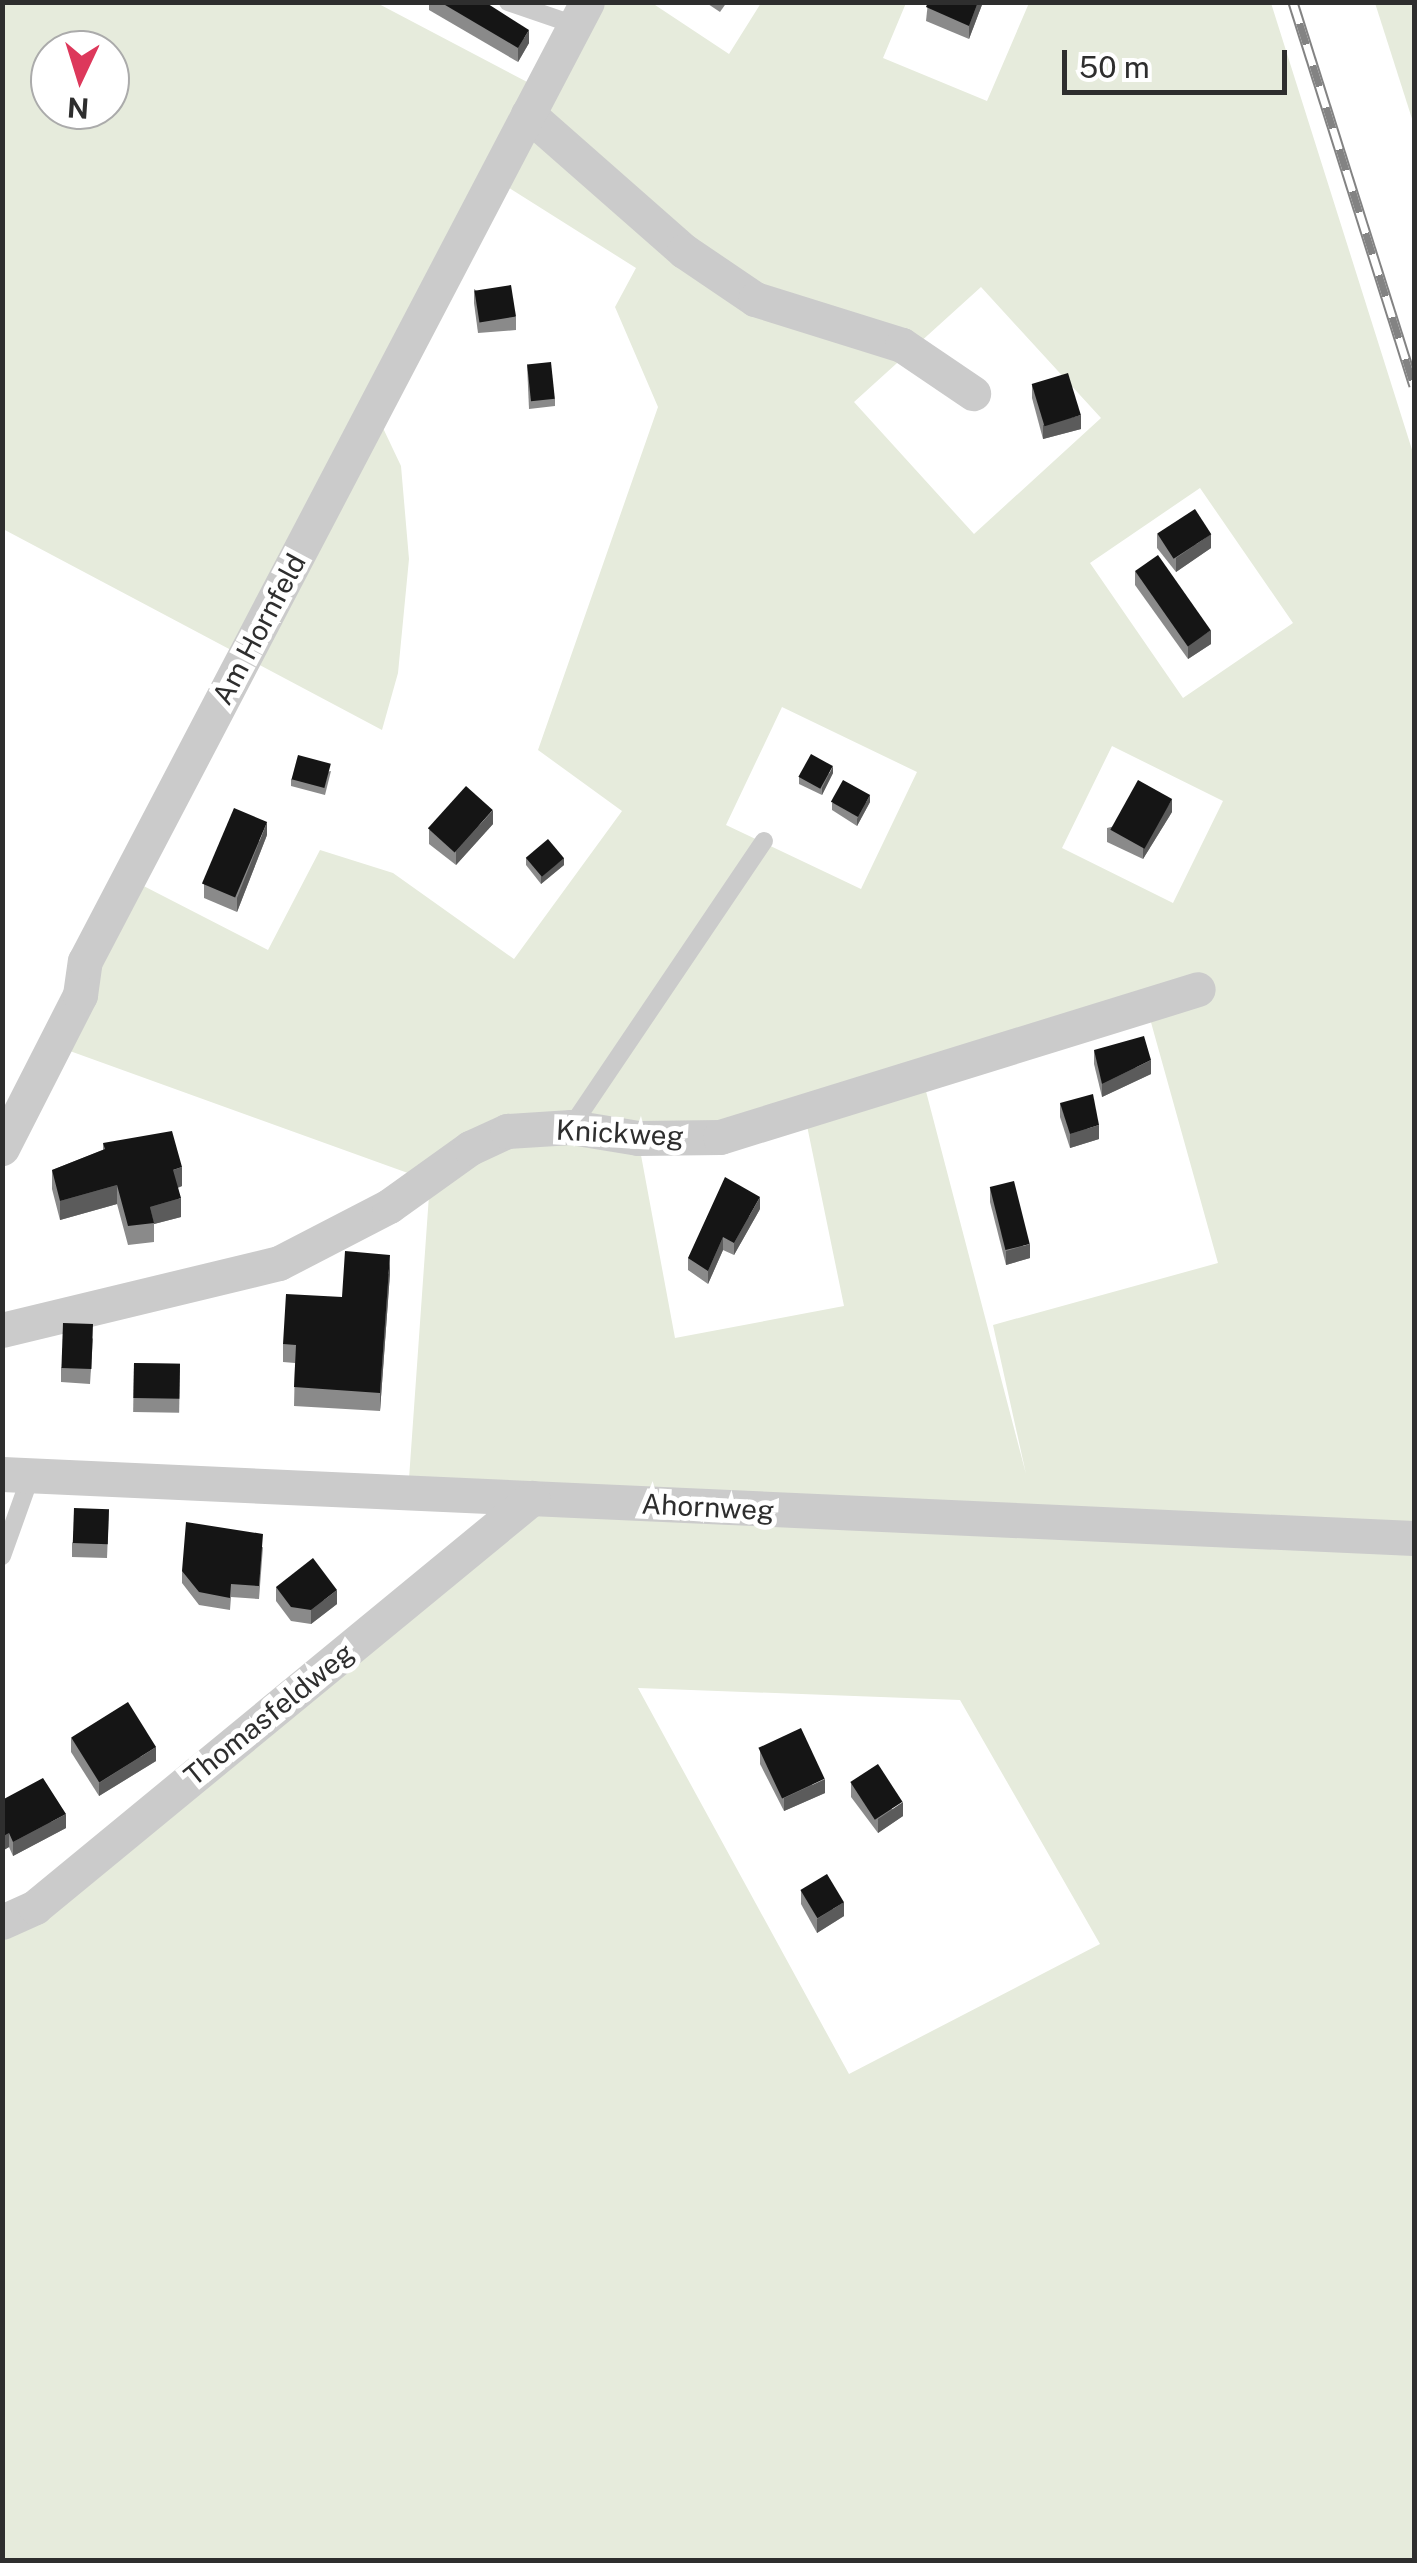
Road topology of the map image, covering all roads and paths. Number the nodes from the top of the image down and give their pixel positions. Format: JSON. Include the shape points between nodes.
{"nodes":[{"id":1,"x":508,"y":2,"type":"edge"},
{"id":2,"x":581,"y":14,"type":"edge"},
{"id":3,"x":528,"y":114,"type":"junction"},
{"id":4,"x":972,"y":393,"type":"dead end"},
{"id":5,"x":764,"y":841,"type":"dead end"},
{"id":6,"x":1198,"y":989,"type":"dead end"},
{"id":7,"x":572,"y":1127,"type":"junction"},
{"id":8,"x":2,"y":1148,"type":"edge"},
{"id":9,"x":2,"y":1330,"type":"edge"},
{"id":10,"x":16,"y":1474,"type":"edge"},
{"id":11,"x":532,"y":1498,"type":"junction"},
{"id":12,"x":1414,"y":1538,"type":"edge"},
{"id":13,"x":2,"y":1556,"type":"edge"},
{"id":14,"x":2,"y":1922,"type":"edge"}],
"edges":[{"from":1,"to":2,"type":"lane"},
{"from":2,"to":3,"type":"street","name":"Am Hornfeld"},
{"from":3,"to":4,"type":"street","via":[[684,252],[755,299],[902,345]]},
{"from":3,"to":8,"type":"street","name":"Am Hornfeld","via":[[85,961],[80,995]]},
{"from":5,"to":7,"type":"lane"},
{"from":6,"to":7,"type":"street","name":"Knickweg","via":[[720,1137],[638,1138]]},
{"from":7,"to":9,"type":"street","name":"Knickweg","via":[[507,1130],[389,1206],[280,1263]]},
{"from":10,"to":11,"type":"street","name":"Ahornweg"},
{"from":10,"to":13,"type":"lane"},
{"from":11,"to":12,"type":"street","name":"Ahornweg"},
{"from":11,"to":14,"type":"street","name":"Thomasfeldweg","via":[[36,1907]]}]}
